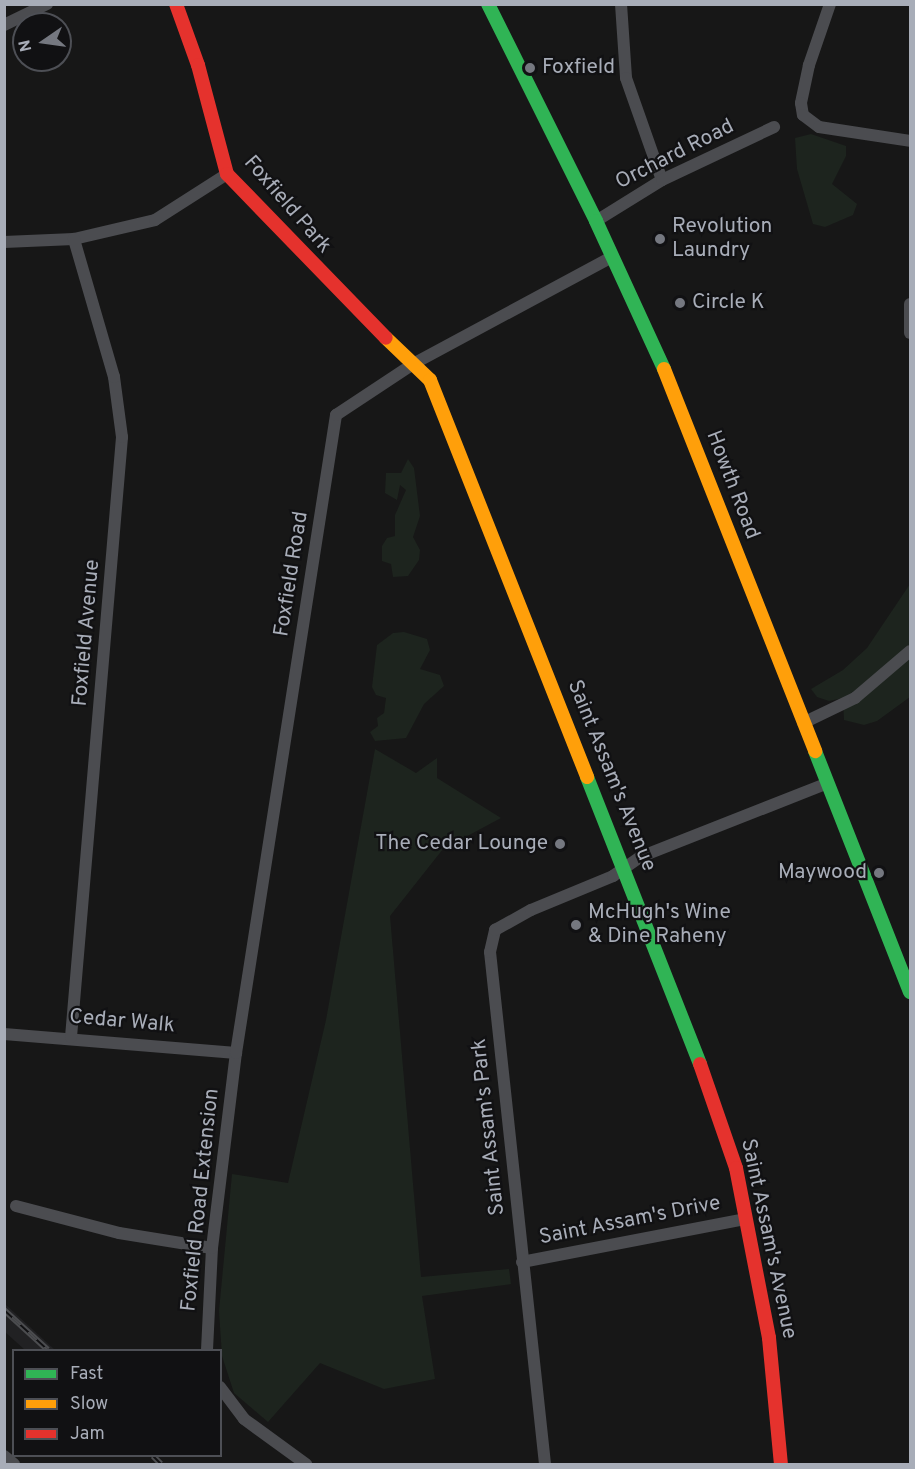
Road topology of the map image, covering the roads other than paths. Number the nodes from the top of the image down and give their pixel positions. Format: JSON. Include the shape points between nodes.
{"nodes":[{"id":1,"x":47,"y":4,"type":"edge"},
{"id":2,"x":176,"y":4,"type":"edge"},
{"id":3,"x":488,"y":4,"type":"edge"},
{"id":4,"x":621,"y":4,"type":"edge"},
{"id":5,"x":830,"y":4,"type":"edge"},
{"id":6,"x":4,"y":25,"type":"edge"},
{"id":7,"x":774,"y":127,"type":"dead end"},
{"id":8,"x":910,"y":141,"type":"edge"},
{"id":9,"x":227,"y":174,"type":"junction"},
{"id":10,"x":662,"y":180,"type":"junction"},
{"id":11,"x":596,"y":221,"type":"junction"},
{"id":12,"x":74,"y":239,"type":"junction"},
{"id":13,"x":4,"y":242,"type":"edge"},
{"id":14,"x":612,"y":256,"type":"junction"},
{"id":15,"x":910,"y":304,"type":"edge"},
{"id":16,"x":910,"y":333,"type":"edge"},
{"id":17,"x":413,"y":364,"type":"junction"},
{"id":18,"x":910,"y":651,"type":"edge"},
{"id":19,"x":803,"y":723,"type":"junction"},
{"id":20,"x":828,"y":783,"type":"junction"},
{"id":21,"x":625,"y":868,"type":"junction"},
{"id":22,"x":910,"y":992,"type":"edge"},
{"id":23,"x":4,"y":1034,"type":"edge"},
{"id":24,"x":71,"y":1036,"type":"junction"},
{"id":25,"x":236,"y":1053,"type":"junction"},
{"id":26,"x":16,"y":1206,"type":"dead end"},
{"id":27,"x":746,"y":1219,"type":"junction"},
{"id":28,"x":212,"y":1248,"type":"junction"},
{"id":29,"x":522,"y":1262,"type":"junction"},
{"id":30,"x":207,"y":1349,"type":"edge"},
{"id":31,"x":222,"y":1390,"type":"edge"},
{"id":32,"x":4,"y":1456,"type":"edge"},
{"id":33,"x":14,"y":1464,"type":"edge"},
{"id":34,"x":306,"y":1464,"type":"edge"},
{"id":35,"x":545,"y":1464,"type":"edge"},
{"id":36,"x":781,"y":1464,"type":"edge"}],
"edges":[{"from":1,"to":6,"type":"street"},
{"from":2,"to":9,"type":"street","name":"Foxfield Park","via":[[198,65]]},
{"from":3,"to":11,"type":"street","name":"Howth Road"},
{"from":4,"to":10,"type":"street","via":[[626,78]]},
{"from":5,"to":8,"type":"street","via":[[809,65],[801,103],[803,115],[819,127]]},
{"from":7,"to":10,"type":"street","name":"Orchard Road"},
{"from":9,"to":12,"type":"street","via":[[155,220]]},
{"from":9,"to":17,"type":"street","name":"Foxfield Park","via":[[332,286]]},
{"from":10,"to":11,"type":"street","name":"Orchard Road"},
{"from":11,"to":14,"type":"street","name":"Howth Road"},
{"from":12,"to":13,"type":"street"},
{"from":12,"to":24,"type":"street","name":"Foxfield Avenue","via":[[114,377],[122,437]]},
{"from":14,"to":17,"type":"street","name":"Foxfield Road"},
{"from":14,"to":19,"type":"street","name":"Howth Road","via":[[667,376]]},
{"from":15,"to":16,"type":"street"},
{"from":17,"to":21,"type":"street","name":"Saint Assam's Avenue","via":[[430,380]]},
{"from":17,"to":25,"type":"street","name":"Foxfield Road","via":[[336,415]]},
{"from":18,"to":19,"type":"street","via":[[855,698]]},
{"from":19,"to":20,"type":"street","name":"Howth Road"},
{"from":20,"to":21,"type":"street","name":"Saint Assam's Park","via":[[640,857]]},
{"from":20,"to":22,"type":"street","name":"Howth Road"},
{"from":21,"to":27,"type":"street","name":"Saint Assam's Avenue","via":[[716,1104],[736,1168]]},
{"from":21,"to":29,"type":"street","name":"Saint Assam's Park","via":[[505,922],[495,930],[491,941]]},
{"from":23,"to":24,"type":"street","name":"Cedar Walk"},
{"from":24,"to":25,"type":"street","name":"Cedar Walk"},
{"from":25,"to":28,"type":"street","name":"Foxfield Road Extension"},
{"from":26,"to":28,"type":"street","via":[[119,1233]]},
{"from":27,"to":29,"type":"street","name":"Saint Assam's Drive"},
{"from":27,"to":36,"type":"street","name":"Saint Assam's Avenue","via":[[770,1338]]},
{"from":28,"to":30,"type":"street","name":"Foxfield Road Extension"},
{"from":29,"to":35,"type":"street","name":"Saint Assam's Park"},
{"from":31,"to":34,"type":"street","via":[[244,1419]]},
{"from":32,"to":33,"type":"street"}]}
